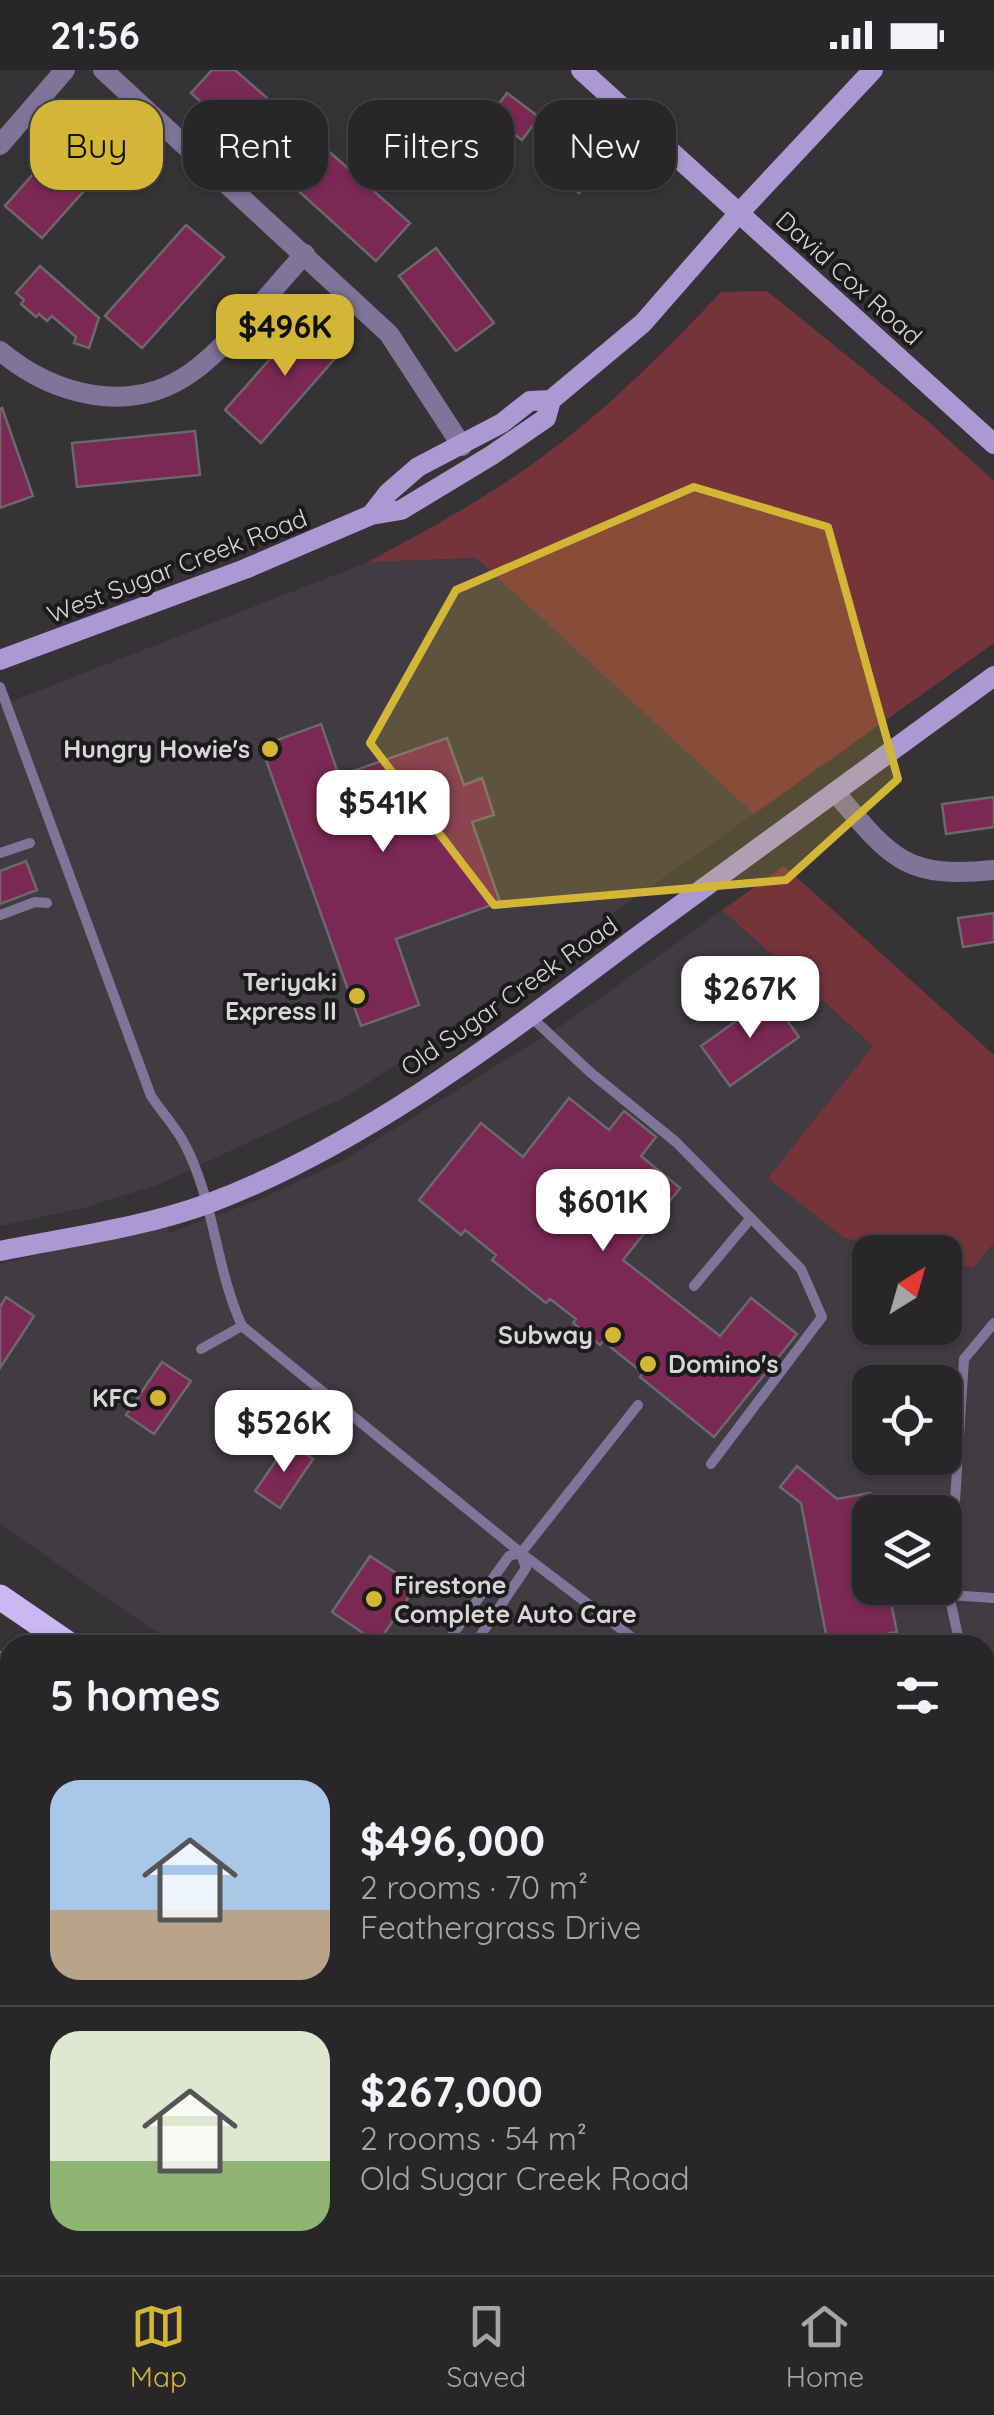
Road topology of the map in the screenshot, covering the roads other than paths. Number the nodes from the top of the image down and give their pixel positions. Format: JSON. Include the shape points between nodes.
{"nodes":[{"id":1,"x":65,"y":70,"type":"edge"},
{"id":2,"x":103,"y":70,"type":"edge"},
{"id":3,"x":581,"y":70,"type":"edge"},
{"id":4,"x":873,"y":70,"type":"edge"},
{"id":5,"x":0,"y":144,"type":"edge"},
{"id":6,"x":739,"y":212,"type":"junction"},
{"id":7,"x":305,"y":254,"type":"junction"},
{"id":8,"x":0,"y":351,"type":"edge"},
{"id":9,"x":551,"y":400,"type":"junction"},
{"id":10,"x":994,"y":444,"type":"edge"},
{"id":11,"x":462,"y":446,"type":"junction"},
{"id":12,"x":370,"y":515,"type":"junction"},
{"id":13,"x":0,"y":660,"type":"edge"},
{"id":14,"x":994,"y":676,"type":"edge"},
{"id":15,"x":0,"y":687,"type":"edge"},
{"id":16,"x":836,"y":792,"type":"junction"},
{"id":17,"x":30,"y":843,"type":"dead end"},
{"id":18,"x":0,"y":853,"type":"edge"},
{"id":19,"x":994,"y":870,"type":"edge"},
{"id":20,"x":47,"y":903,"type":"dead end"},
{"id":21,"x":0,"y":915,"type":"edge"},
{"id":22,"x":529,"y":1015,"type":"junction"},
{"id":23,"x":206,"y":1204,"type":"junction"},
{"id":24,"x":752,"y":1218,"type":"junction"},
{"id":25,"x":0,"y":1251,"type":"edge"},
{"id":26,"x":694,"y":1286,"type":"dead end"},
{"id":27,"x":994,"y":1323,"type":"edge"},
{"id":28,"x":242,"y":1326,"type":"junction"},
{"id":29,"x":201,"y":1349,"type":"dead end"},
{"id":30,"x":638,"y":1405,"type":"dead end"},
{"id":31,"x":711,"y":1464,"type":"dead end"},
{"id":32,"x":955,"y":1495,"type":"edge"},
{"id":33,"x":520,"y":1553,"type":"junction"},
{"id":34,"x":962,"y":1596,"type":"edge"},
{"id":35,"x":0,"y":1597,"type":"edge"},
{"id":36,"x":994,"y":1598,"type":"edge"},
{"id":37,"x":951,"y":1605,"type":"edge"},
{"id":38,"x":55,"y":1635,"type":"edge"},
{"id":39,"x":453,"y":1635,"type":"edge"},
{"id":40,"x":481,"y":1635,"type":"edge"},
{"id":41,"x":629,"y":1635,"type":"edge"},
{"id":42,"x":958,"y":1635,"type":"edge"}],
"edges":[{"from":1,"to":5,"type":"street"},
{"from":2,"to":7,"type":"street"},
{"from":3,"to":6,"type":"main road","name":"David Cox Road"},
{"from":4,"to":6,"type":"main road","name":"West Sugar Creek Road"},
{"from":6,"to":9,"type":"main road","name":"West Sugar Creek Road","via":[[643,323]]},
{"from":6,"to":10,"type":"main road","name":"David Cox Road"},
{"from":7,"to":8,"type":"street","via":[[193,372],[144,394],[120,398],[52,386]]},
{"from":7,"to":11,"type":"street","via":[[389,334]]},
{"from":9,"to":11,"type":"main road","name":"West Sugar Creek Road","via":[[530,401]]},
{"from":9,"to":12,"type":"main road","name":"West Sugar Creek Road","via":[[546,418],[492,456],[401,510]]},
{"from":11,"to":12,"type":"main road","name":"West Sugar Creek Road","via":[[418,467]]},
{"from":12,"to":13,"type":"main road","name":"West Sugar Creek Road"},
{"from":14,"to":16,"type":"main road","name":"Old Sugar Creek Road"},
{"from":15,"to":23,"type":"lane","via":[[151,1096],[183,1142]]},
{"from":16,"to":19,"type":"street","via":[[878,840],[919,870]]},
{"from":16,"to":22,"type":"main road","name":"Old Sugar Creek Road"},
{"from":17,"to":18,"type":"lane"},
{"from":20,"to":21,"type":"lane"},
{"from":22,"to":23,"type":"main road","name":"Old Sugar Creek Road","via":[[324,1151]]},
{"from":22,"to":24,"type":"lane","via":[[676,1142]]},
{"from":23,"to":25,"type":"main road","name":"Old Sugar Creek Road"},
{"from":23,"to":28,"type":"lane"},
{"from":24,"to":26,"type":"lane"},
{"from":24,"to":31,"type":"lane","via":[[802,1269],[822,1317]]},
{"from":27,"to":32,"type":"lane","via":[[964,1359]]},
{"from":28,"to":29,"type":"lane"},
{"from":28,"to":33,"type":"lane"},
{"from":30,"to":33,"type":"lane"},
{"from":33,"to":39,"type":"lane","via":[[508,1556]]},
{"from":33,"to":40,"type":"lane","via":[[526,1568]]},
{"from":33,"to":41,"type":"lane"},
{"from":34,"to":36,"type":"lane"},
{"from":35,"to":38,"type":"main road"},
{"from":37,"to":42,"type":"lane"}]}
